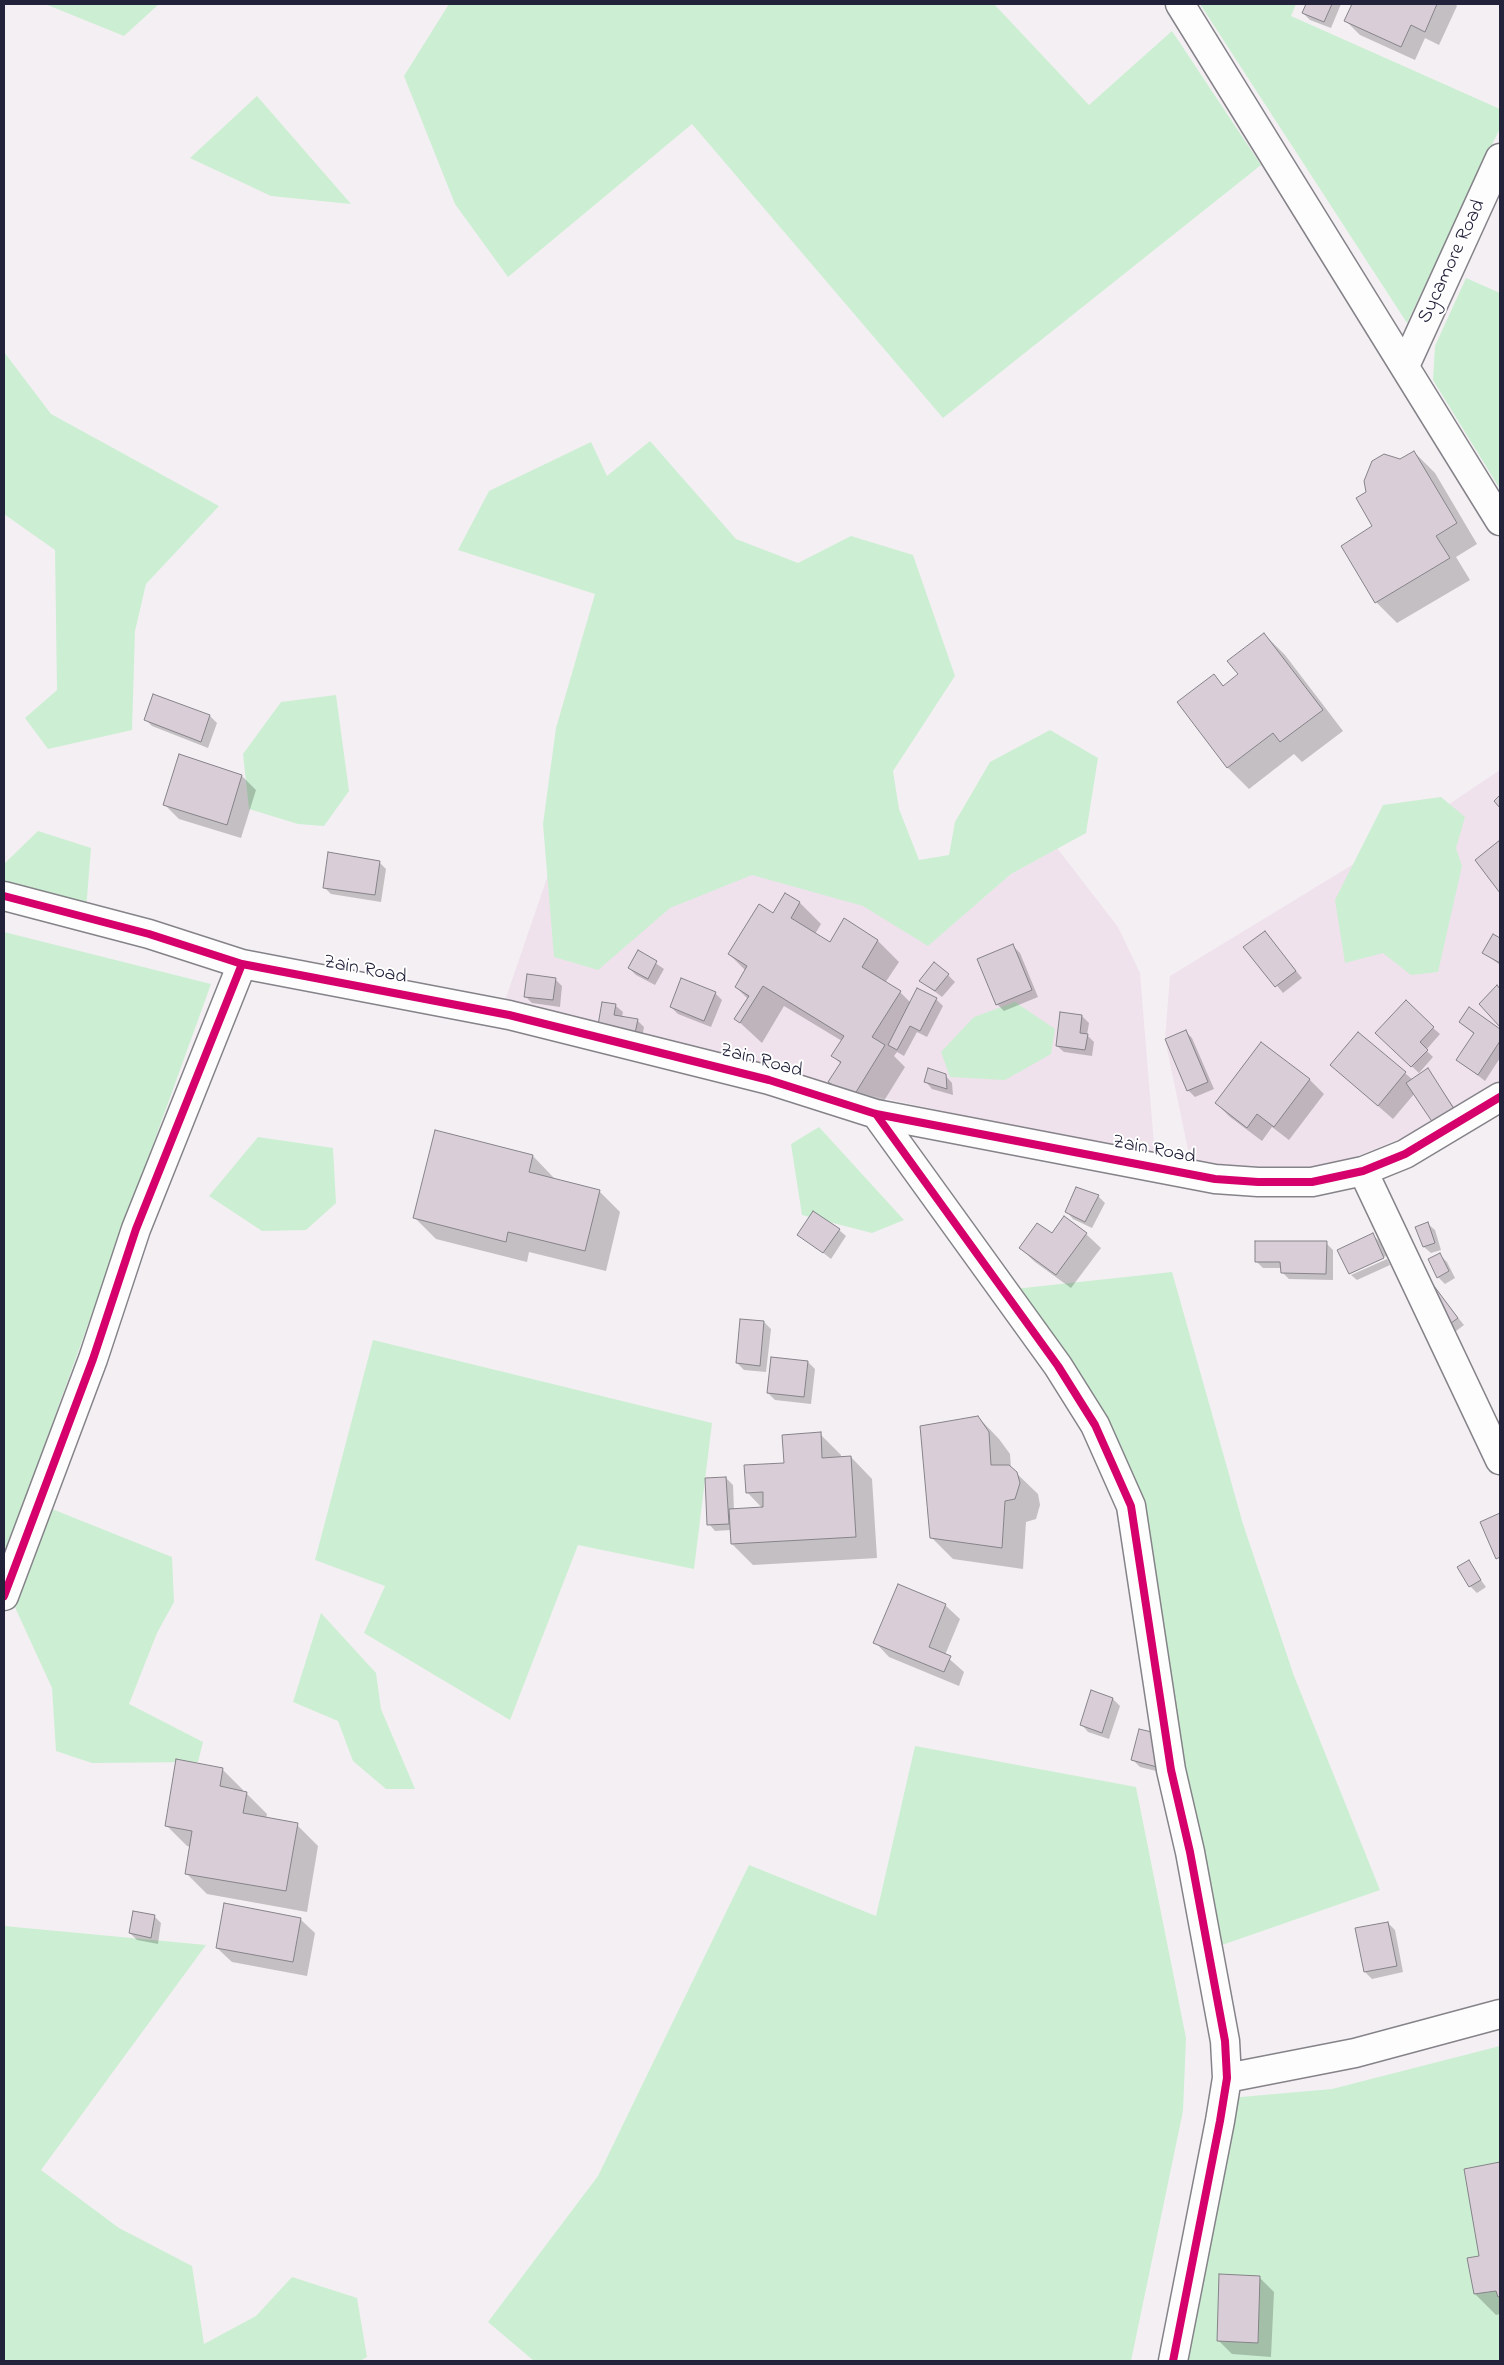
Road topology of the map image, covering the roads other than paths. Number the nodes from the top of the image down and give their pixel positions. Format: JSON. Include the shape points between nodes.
{"nodes":[{"id":1,"x":1180,"y":4,"type":"edge"},
{"id":2,"x":1500,"y":158,"type":"edge"},
{"id":3,"x":1405,"y":366,"type":"junction"},
{"id":4,"x":1500,"y":521,"type":"edge"},
{"id":5,"x":4,"y":896,"type":"edge"},
{"id":6,"x":242,"y":964,"type":"junction"},
{"id":7,"x":1500,"y":1097,"type":"edge"},
{"id":8,"x":876,"y":1114,"type":"junction"},
{"id":9,"x":1363,"y":1171,"type":"junction"},
{"id":10,"x":1500,"y":1460,"type":"edge"},
{"id":11,"x":4,"y":1596,"type":"edge"},
{"id":12,"x":1500,"y":2014,"type":"edge"},
{"id":13,"x":1227,"y":2078,"type":"junction"},
{"id":14,"x":1173,"y":2361,"type":"edge"}],
"edges":[{"from":1,"to":3,"type":"street"},
{"from":2,"to":3,"type":"street","name":"Sycamore Road"},
{"from":3,"to":4,"type":"street"},
{"from":5,"to":6,"type":"street","name":"Zain Road","via":[[149,934]]},
{"from":6,"to":8,"type":"street","name":"Zain Road","via":[[509,1015],[769,1080]]},
{"from":6,"to":11,"type":"street","via":[[136,1229],[93,1359]]},
{"from":7,"to":9,"type":"street","name":"Zain Road","via":[[1405,1154]]},
{"from":8,"to":9,"type":"street","name":"Zain Road","via":[[1215,1179],[1312,1182]]},
{"from":8,"to":13,"type":"street","via":[[1058,1366],[1095,1425],[1131,1506],[1170,1770],[1190,1852],[1225,2041]]},
{"from":9,"to":10,"type":"street"},
{"from":12,"to":13,"type":"street","via":[[1354,2053]]},
{"from":13,"to":14,"type":"street"}]}
